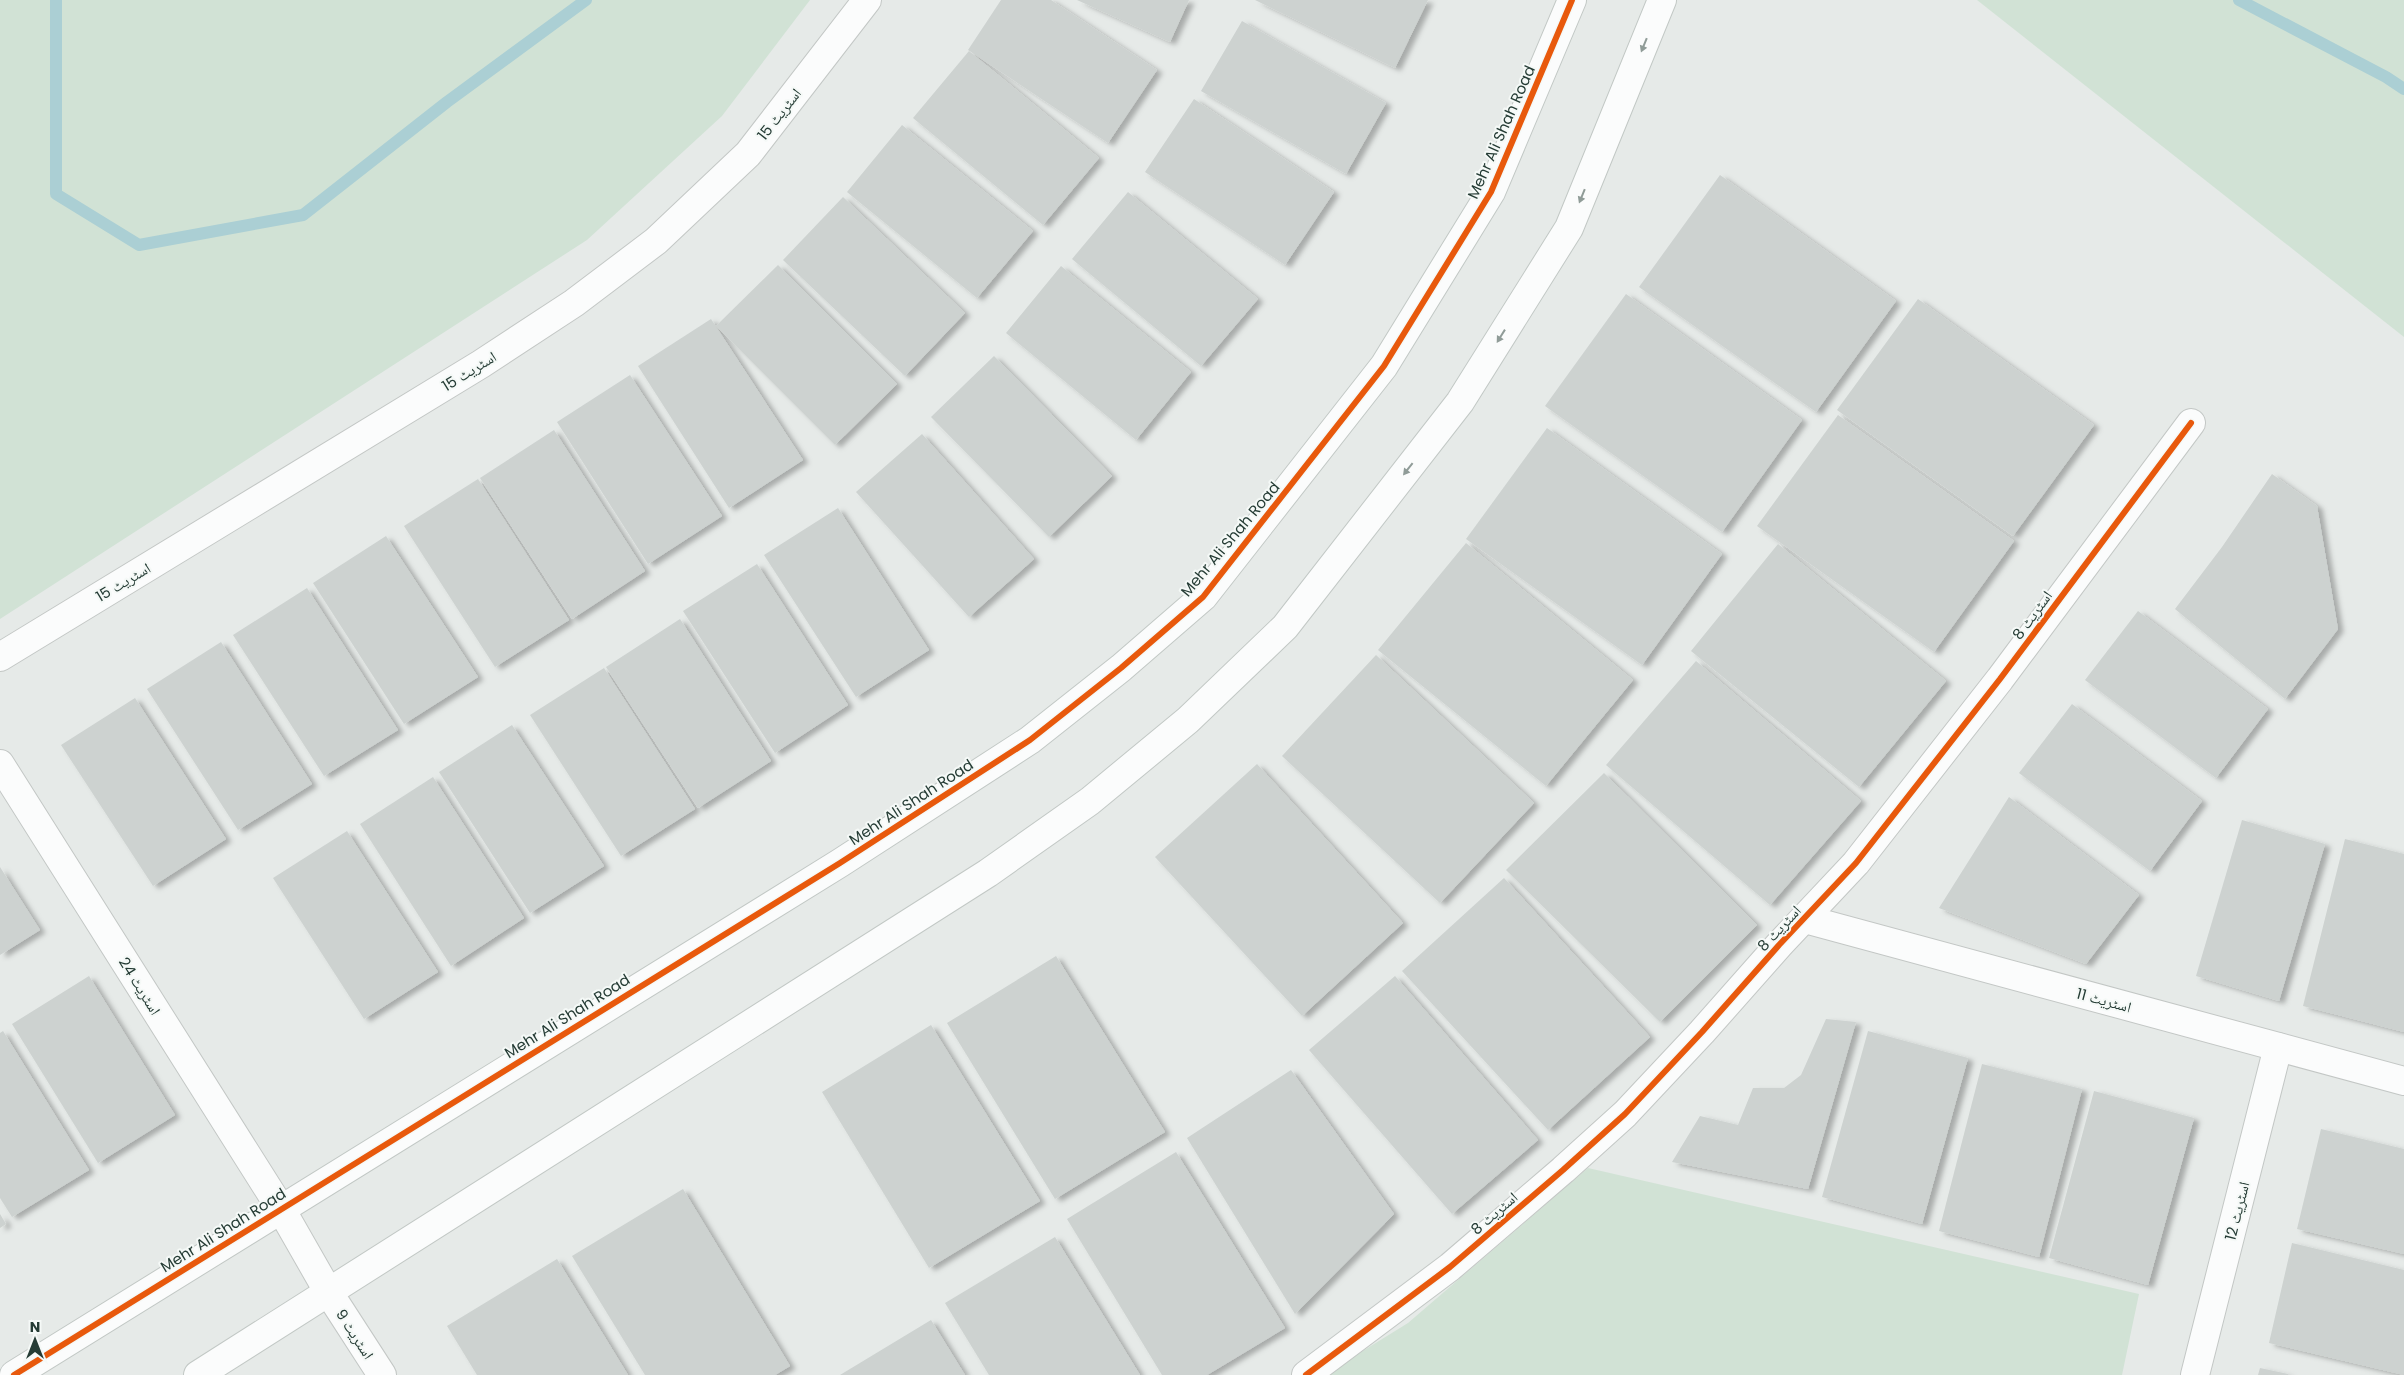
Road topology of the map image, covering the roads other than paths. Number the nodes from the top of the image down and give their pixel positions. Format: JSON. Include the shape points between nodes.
{"nodes":[{"id":1,"x":867,"y":0,"type":"edge"},
{"id":2,"x":1572,"y":0,"type":"edge"},
{"id":3,"x":1662,"y":0,"type":"edge"},
{"id":4,"x":2191,"y":423,"type":"dead end"},
{"id":5,"x":0,"y":657,"type":"edge"},
{"id":6,"x":0,"y":764,"type":"edge"},
{"id":7,"x":1805,"y":919,"type":"junction"},
{"id":8,"x":2278,"y":1047,"type":"junction"},
{"id":9,"x":2404,"y":1081,"type":"edge"},
{"id":10,"x":280,"y":1208,"type":"junction"},
{"id":11,"x":329,"y":1293,"type":"junction"},
{"id":12,"x":14,"y":1375,"type":"edge"},
{"id":13,"x":198,"y":1375,"type":"edge"},
{"id":14,"x":382,"y":1375,"type":"edge"},
{"id":15,"x":1306,"y":1375,"type":"edge"},
{"id":16,"x":2195,"y":1375,"type":"edge"}],
"edges":[{"from":1,"to":5,"type":"street","name":"اسٹریٹ 15","via":[[748,154],[656,241],[574,303],[481,364]]},
{"from":2,"to":10,"type":"street","name":"Mehr Ali Shah Road","via":[[1491,192],[1384,366],[1203,596],[1121,668],[1030,740],[840,863]]},
{"from":3,"to":11,"type":"street","one_way":true,"via":[[1569,228],[1460,402],[1285,627],[1181,726],[1090,802],[846,965]]},
{"from":4,"to":7,"type":"street","name":"اسٹریٹ 8","via":[[1994,687],[1856,863]]},
{"from":6,"to":10,"type":"street","name":"اسٹریٹ 24"},
{"from":7,"to":8,"type":"street","name":"اسٹریٹ 11"},
{"from":7,"to":15,"type":"street","name":"اسٹریٹ 8","via":[[1625,1114],[1450,1267]]},
{"from":8,"to":9,"type":"street","name":"اسٹریٹ 11"},
{"from":8,"to":16,"type":"street","name":"اسٹریٹ 12"},
{"from":10,"to":11,"type":"street","name":"اسٹریٹ 24"},
{"from":10,"to":12,"type":"street","name":"Mehr Ali Shah Road"},
{"from":11,"to":13,"type":"street"},
{"from":11,"to":14,"type":"street","name":"اسٹریٹ 9"}]}
